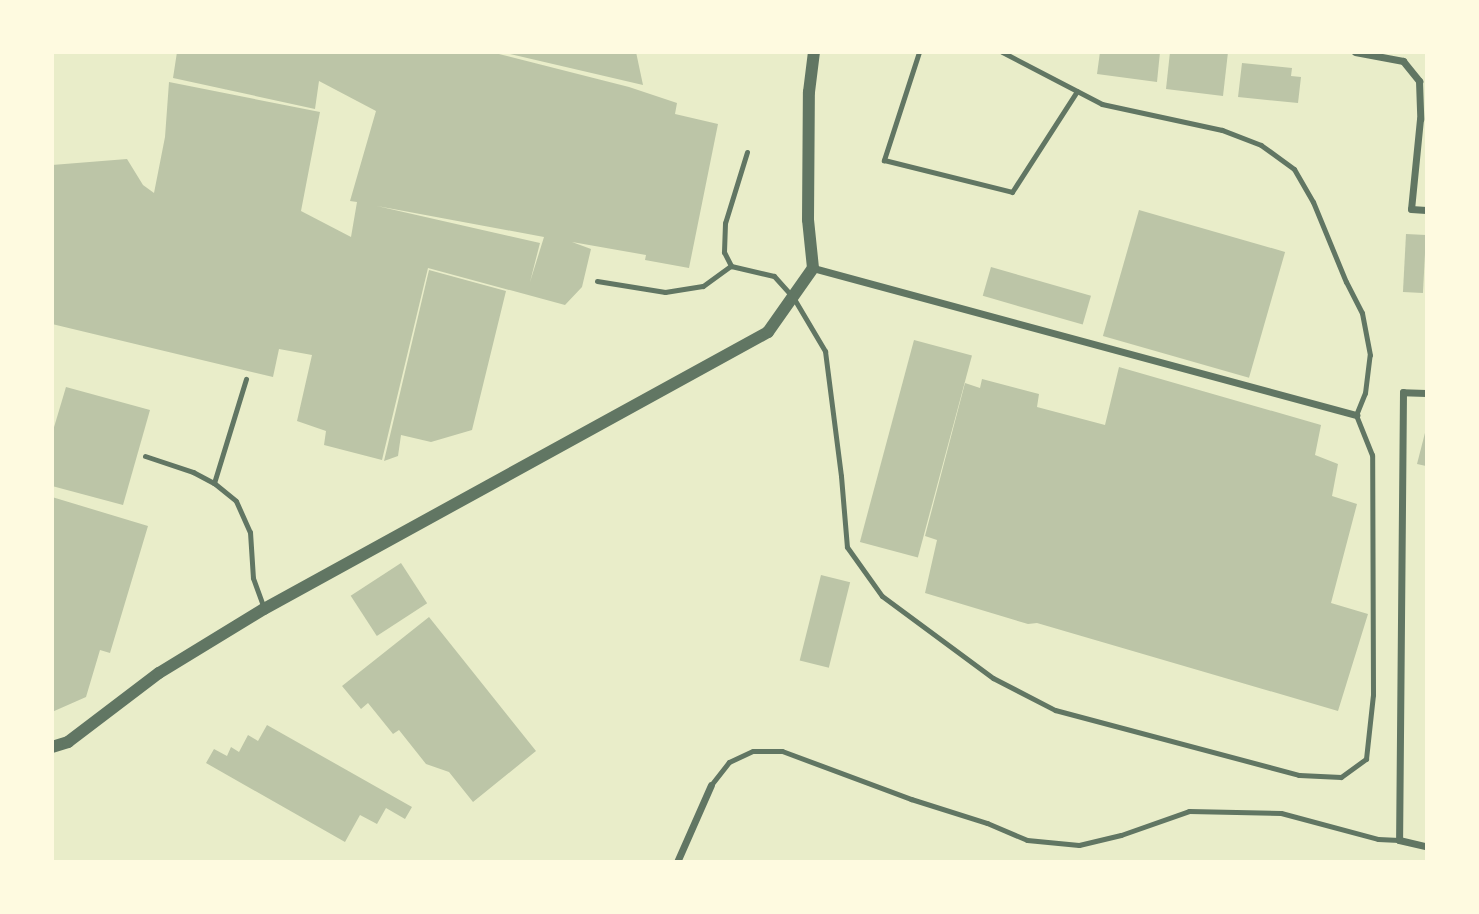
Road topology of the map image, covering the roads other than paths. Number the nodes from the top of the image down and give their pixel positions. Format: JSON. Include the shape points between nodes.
{"nodes":[{"id":1,"x":814,"y":52,"type":"edge"},
{"id":2,"x":919,"y":52,"type":"edge"},
{"id":3,"x":1002,"y":52,"type":"edge"},
{"id":4,"x":1355,"y":52,"type":"edge"},
{"id":5,"x":1077,"y":91,"type":"junction"},
{"id":6,"x":747,"y":152,"type":"dead end"},
{"id":7,"x":1426,"y":210,"type":"edge"},
{"id":8,"x":730,"y":267,"type":"junction"},
{"id":9,"x":813,"y":268,"type":"junction"},
{"id":10,"x":597,"y":281,"type":"dead end"},
{"id":11,"x":793,"y":297,"type":"junction"},
{"id":12,"x":246,"y":379,"type":"dead end"},
{"id":13,"x":1426,"y":393,"type":"edge"},
{"id":14,"x":1356,"y":415,"type":"junction"},
{"id":15,"x":145,"y":456,"type":"dead end"},
{"id":16,"x":214,"y":483,"type":"junction"},
{"id":17,"x":264,"y":609,"type":"junction"},
{"id":18,"x":52,"y":747,"type":"edge"},
{"id":19,"x":711,"y":785,"type":"joint"},
{"id":20,"x":1399,"y":840,"type":"junction"},
{"id":21,"x":1426,"y":846,"type":"edge"},
{"id":22,"x":677,"y":862,"type":"edge"}],
"edges":[{"from":1,"to":9,"type":"street","via":[[808,92],[808,220]]},
{"from":2,"to":5,"type":"lane","via":[[884,160],[986,186],[1012,192]]},
{"from":3,"to":5,"type":"lane"},
{"from":4,"to":7,"type":"street","via":[[1403,61],[1419,81],[1411,209]]},
{"from":5,"to":14,"type":"lane","via":[[1102,104],[1222,130],[1261,145],[1294,169],[1362,313],[1370,355],[1365,393]]},
{"from":6,"to":8,"type":"lane","via":[[725,223],[724,251]]},
{"from":8,"to":10,"type":"lane","via":[[703,286],[665,292]]},
{"from":8,"to":11,"type":"lane","via":[[774,276]]},
{"from":9,"to":11,"type":"street"},
{"from":9,"to":14,"type":"street"},
{"from":11,"to":14,"type":"lane","via":[[828,363],[846,547],[882,596],[993,678],[1055,710],[1299,775],[1340,777],[1367,759],[1373,695],[1372,456]]},
{"from":11,"to":17,"type":"street","via":[[768,332]]},
{"from":12,"to":16,"type":"lane"},
{"from":13,"to":20,"type":"street","via":[[1403,393]]},
{"from":15,"to":16,"type":"lane"},
{"from":16,"to":17,"type":"lane","via":[[236,501],[244,516],[250,532],[253,578]]},
{"from":17,"to":18,"type":"street","via":[[159,673],[68,742]]},
{"from":19,"to":20,"type":"lane","via":[[729,762],[754,751],[782,751],[1027,840],[1079,845],[1189,811],[1223,811],[1281,813],[1378,839]]},
{"from":19,"to":22,"type":"street"},
{"from":20,"to":21,"type":"street"}]}
